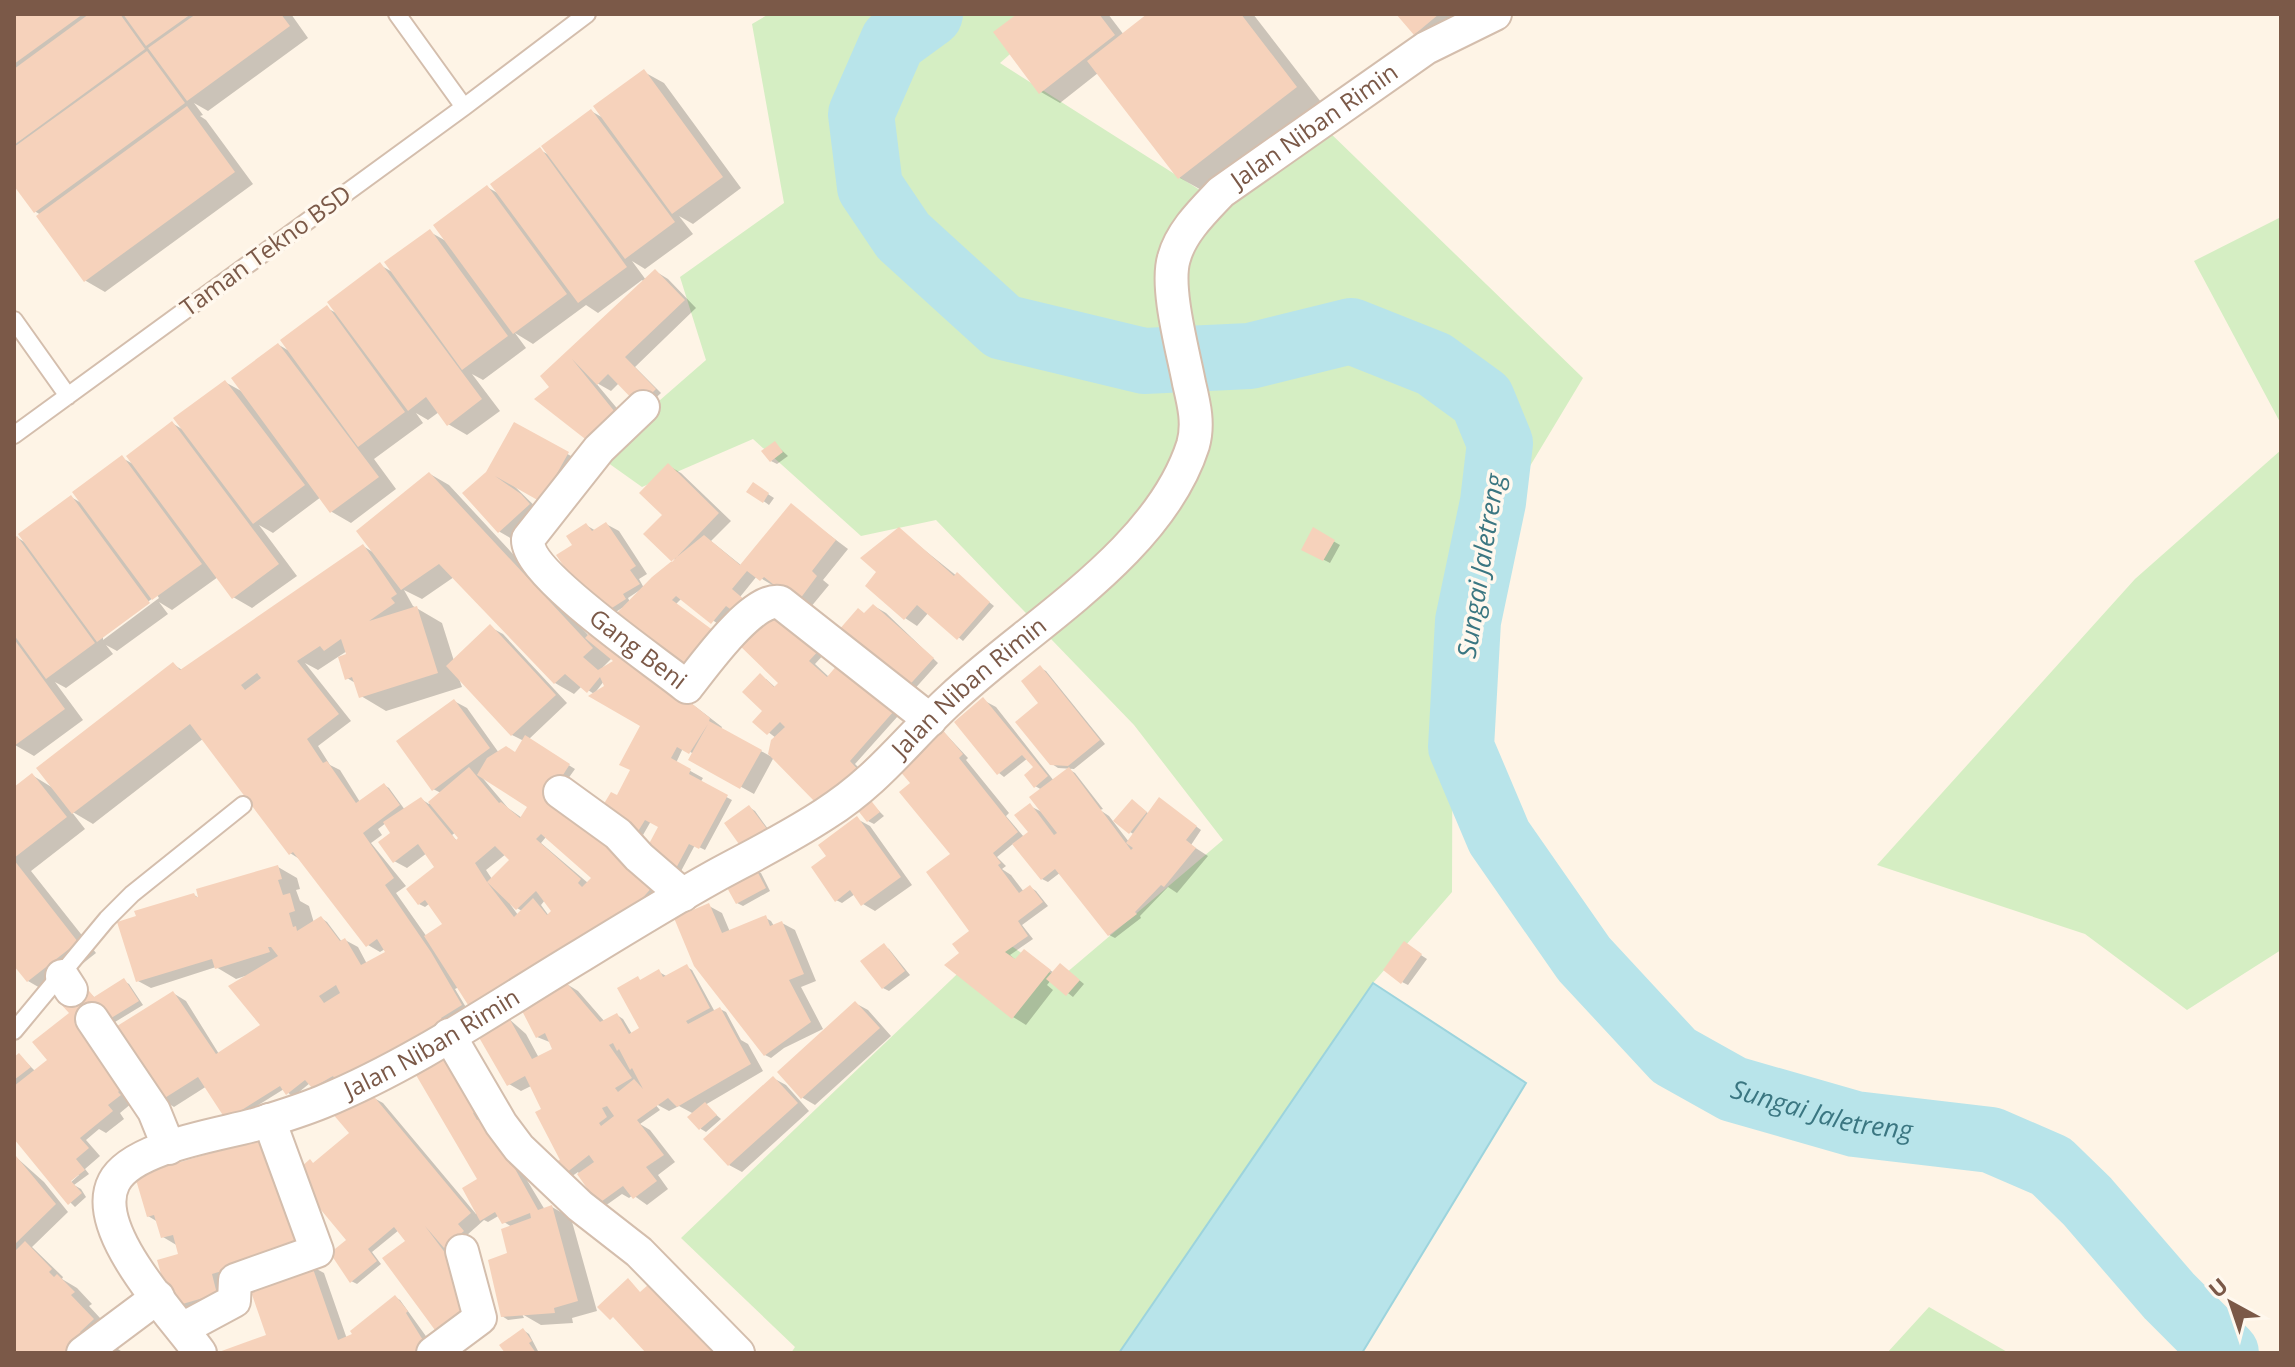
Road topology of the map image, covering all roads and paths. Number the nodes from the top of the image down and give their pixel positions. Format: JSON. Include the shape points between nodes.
{"nodes":[{"id":1,"x":397,"y":14,"type":"edge"},
{"id":2,"x":587,"y":14,"type":"edge"},
{"id":3,"x":1495,"y":14,"type":"edge"},
{"id":4,"x":464,"y":107,"type":"junction"},
{"id":5,"x":14,"y":320,"type":"edge"},
{"id":6,"x":68,"y":396,"type":"junction"},
{"id":7,"x":643,"y":407,"type":"dead end"},
{"id":8,"x":14,"y":435,"type":"edge"},
{"id":9,"x":930,"y":720,"type":"junction"},
{"id":10,"x":560,"y":792,"type":"dead end"},
{"id":11,"x":243,"y":805,"type":"dead end"},
{"id":12,"x":683,"y":895,"type":"junction"},
{"id":13,"x":92,"y":1019,"type":"dead end"},
{"id":14,"x":14,"y":1031,"type":"edge"},
{"id":15,"x":449,"y":1035,"type":"junction"},
{"id":16,"x":269,"y":1120,"type":"junction"},
{"id":17,"x":169,"y":1148,"type":"junction"},
{"id":18,"x":462,"y":1251,"type":"dead end"},
{"id":19,"x":158,"y":1297,"type":"junction"},
{"id":20,"x":191,"y":1341,"type":"edge"},
{"id":21,"x":83,"y":1353,"type":"edge"},
{"id":22,"x":433,"y":1353,"type":"edge"},
{"id":23,"x":738,"y":1353,"type":"edge"}],
"edges":[{"from":1,"to":4,"type":"lane"},
{"from":2,"to":4,"type":"lane","name":"Taman Tekno BSD"},
{"from":3,"to":9,"type":"street","name":"Jalan Niban Rimin","via":[[1426,48],[1221,192],[1196,218],[1172,262],[1177,322],[1196,415],[1194,443],[1178,478],[1125,549]]},
{"from":4,"to":6,"type":"lane","name":"Taman Tekno BSD"},
{"from":5,"to":6,"type":"lane"},
{"from":6,"to":8,"type":"lane","name":"Taman Tekno BSD"},
{"from":7,"to":9,"type":"street","name":"Gang Beni","via":[[599,449],[527,541],[557,584],[687,687],[755,611],[770,601],[780,602]]},
{"from":9,"to":12,"type":"street","name":"Jalan Niban Rimin","via":[[888,765],[837,807]]},
{"from":10,"to":12,"type":"street","via":[[618,834]]},
{"from":11,"to":14,"type":"lane","via":[[132,894],[107,919],[67,983]]},
{"from":12,"to":15,"type":"street","name":"Jalan Niban Rimin"},
{"from":13,"to":17,"type":"street","via":[[154,1111]]},
{"from":15,"to":16,"type":"street","name":"Jalan Niban Rimin","via":[[387,1072]]},
{"from":15,"to":23,"type":"street","via":[[519,1148],[639,1252]]},
{"from":16,"to":17,"type":"street","name":"Jalan Niban Rimin"},
{"from":16,"to":20,"type":"street","via":[[317,1251],[235,1280],[234,1301]]},
{"from":17,"to":19,"type":"street","name":"Jalan Niban Rimin","via":[[129,1165],[110,1195],[116,1233]]},
{"from":18,"to":22,"type":"street","via":[[480,1318]]},
{"from":19,"to":20,"type":"street","name":"Jalan Niban Rimin"},
{"from":19,"to":21,"type":"street"}]}
